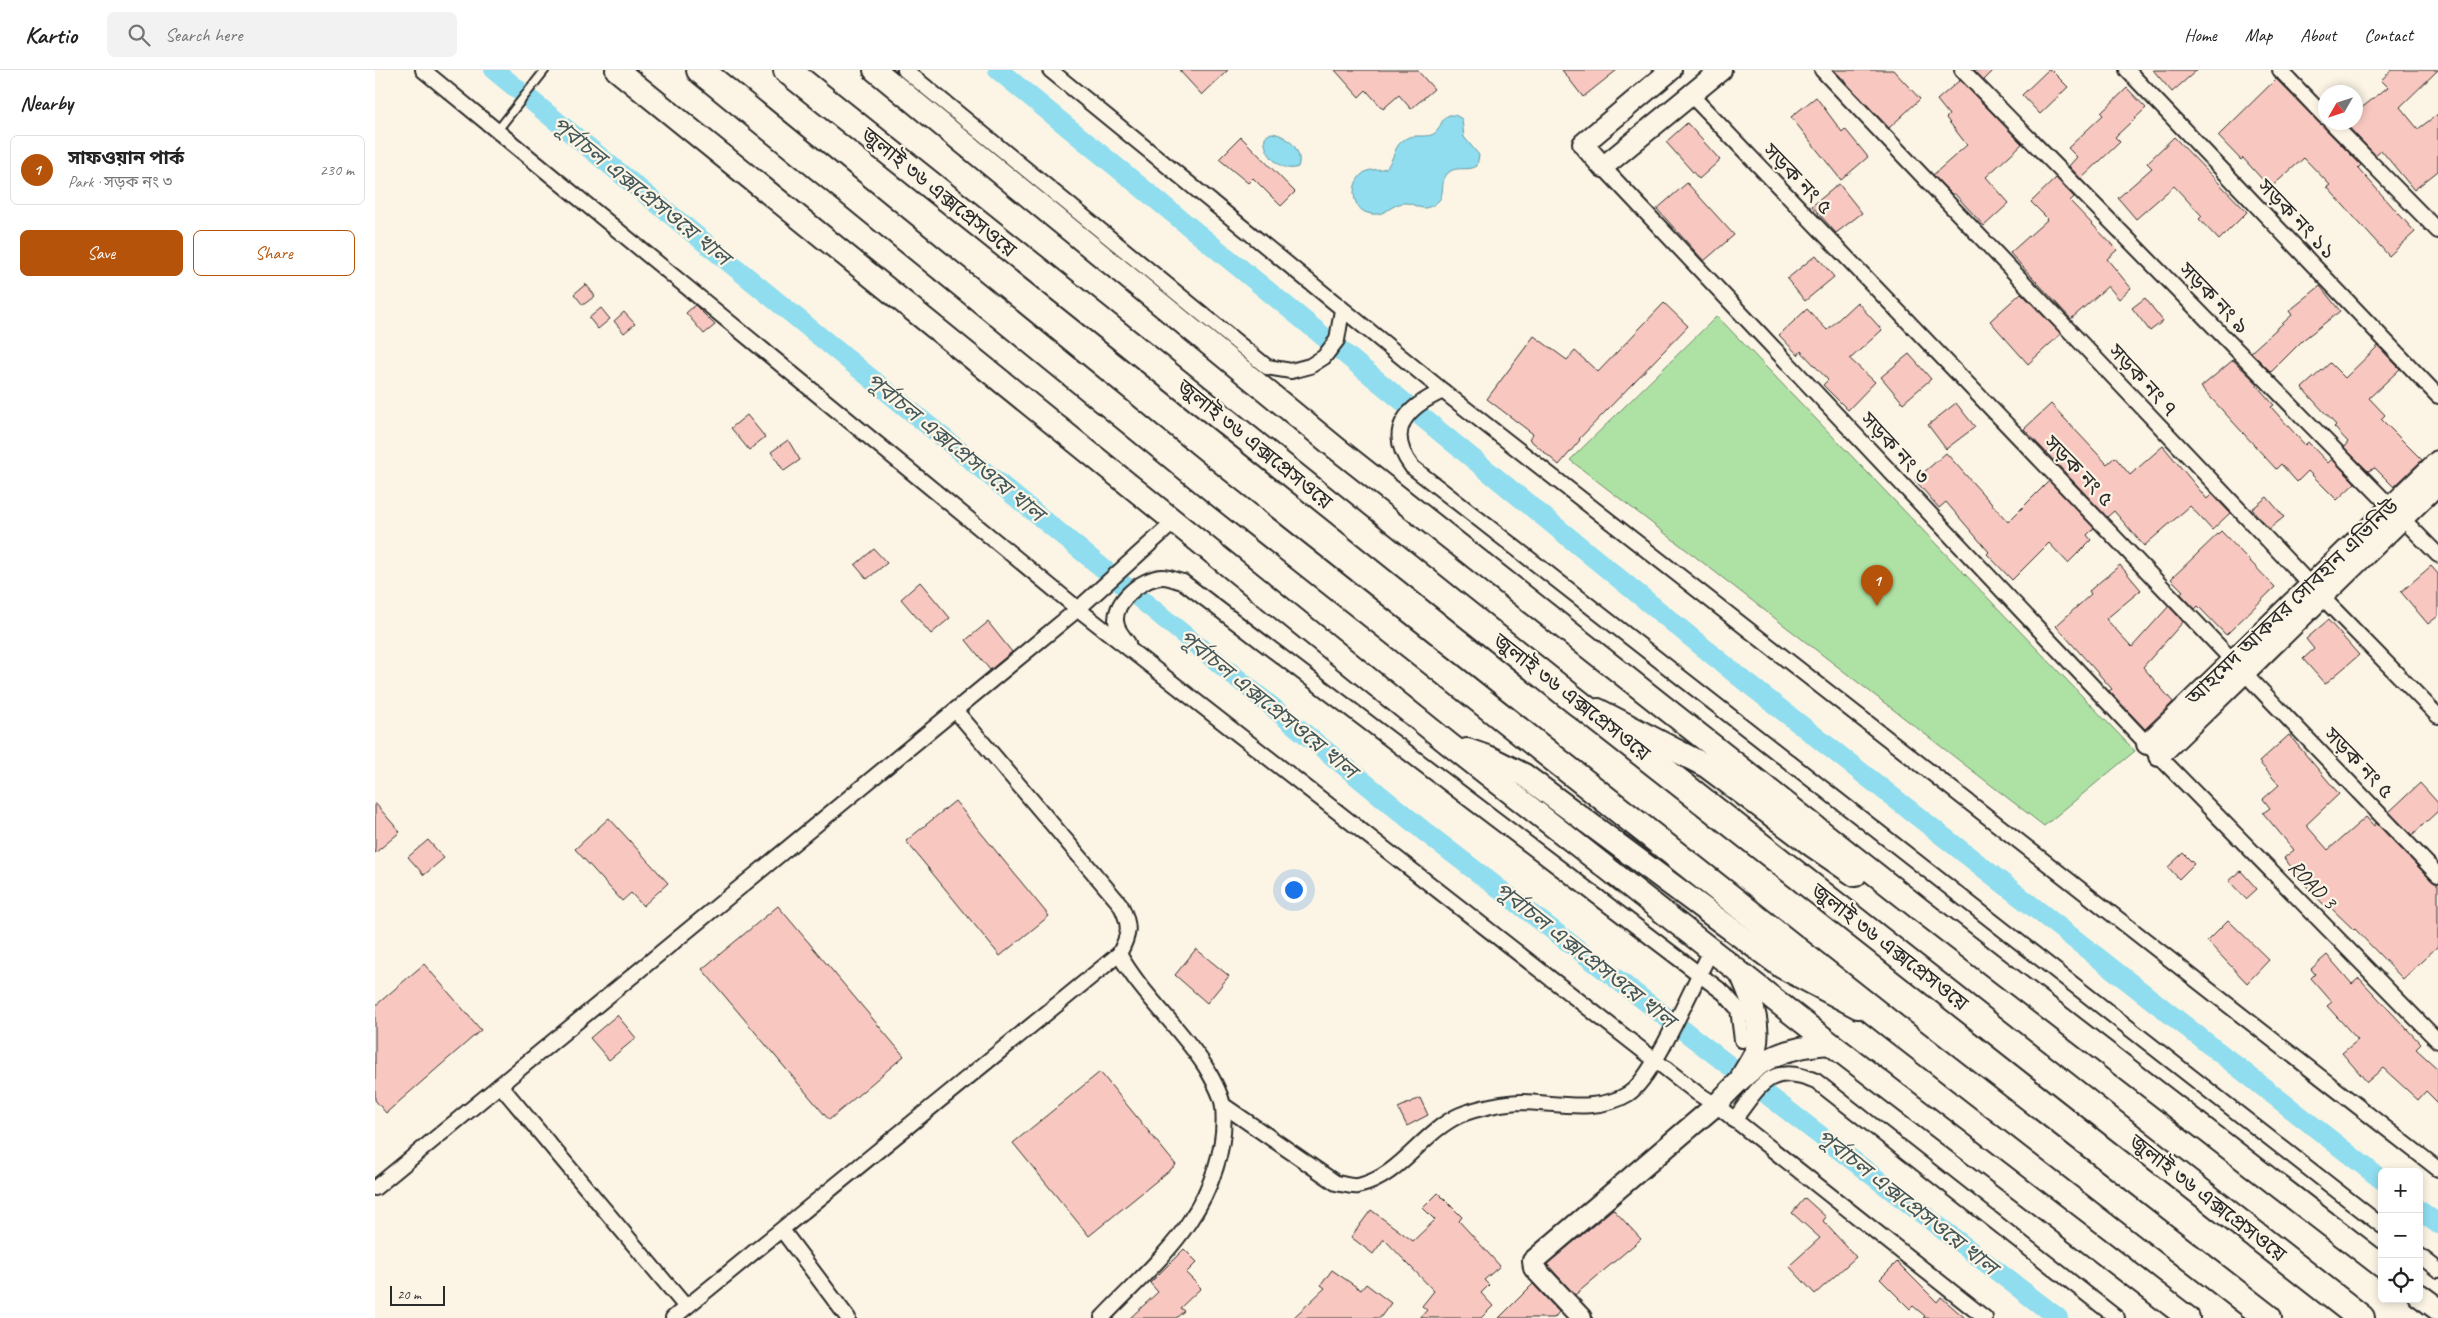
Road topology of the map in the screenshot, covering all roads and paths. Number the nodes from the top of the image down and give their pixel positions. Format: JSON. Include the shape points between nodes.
{"nodes":[{"id":1,"x":423,"y":70,"type":"edge"},
{"id":2,"x":617,"y":70,"type":"edge"},
{"id":3,"x":700,"y":70,"type":"edge"},
{"id":4,"x":787,"y":70,"type":"edge"},
{"id":5,"x":875,"y":70,"type":"edge"},
{"id":6,"x":905,"y":70,"type":"edge"},
{"id":7,"x":1051,"y":70,"type":"edge"},
{"id":8,"x":1721,"y":70,"type":"edge"},
{"id":9,"x":1822,"y":70,"type":"edge"},
{"id":10,"x":1962,"y":70,"type":"edge"},
{"id":11,"x":2127,"y":70,"type":"edge"},
{"id":12,"x":2280,"y":70,"type":"edge"},
{"id":13,"x":544,"y":71,"type":"edge"},
{"id":14,"x":1665,"y":72,"type":"edge"},
{"id":15,"x":1691,"y":95,"type":"junction"},
{"id":16,"x":2318,"y":110,"type":"edge"},
{"id":17,"x":2339,"y":130,"type":"edge"},
{"id":18,"x":497,"y":131,"type":"junction"},
{"id":19,"x":1603,"y":167,"type":"junction"},
{"id":20,"x":2438,"y":231,"type":"edge"},
{"id":21,"x":1343,"y":310,"type":"junction"},
{"id":22,"x":1443,"y":391,"type":"junction"},
{"id":23,"x":2438,"y":396,"type":"edge"},
{"id":24,"x":2438,"y":461,"type":"edge"},
{"id":25,"x":2438,"y":484,"type":"edge"},
{"id":26,"x":2396,"y":513,"type":"junction"},
{"id":27,"x":1174,"y":522,"type":"junction"},
{"id":28,"x":2438,"y":555,"type":"edge"},
{"id":29,"x":2316,"y":591,"type":"junction"},
{"id":30,"x":1078,"y":609,"type":"junction"},
{"id":31,"x":1133,"y":651,"type":"junction"},
{"id":32,"x":2238,"y":667,"type":"junction"},
{"id":33,"x":1569,"y":695,"type":"junction"},
{"id":34,"x":955,"y":710,"type":"junction"},
{"id":35,"x":2438,"y":716,"type":"edge"},
{"id":36,"x":1449,"y":744,"type":"junction"},
{"id":37,"x":2153,"y":750,"type":"junction"},
{"id":38,"x":2438,"y":875,"type":"edge"},
{"id":39,"x":1922,"y":911,"type":"junction"},
{"id":40,"x":1711,"y":951,"type":"junction"},
{"id":41,"x":1119,"y":954,"type":"junction"},
{"id":42,"x":1739,"y":973,"type":"junction"},
{"id":43,"x":1886,"y":1021,"type":"junction"},
{"id":44,"x":1742,"y":1040,"type":"dead end"},
{"id":45,"x":2438,"y":1041,"type":"edge"},
{"id":46,"x":1831,"y":1044,"type":"junction"},
{"id":47,"x":1740,"y":1079,"type":"junction"},
{"id":48,"x":500,"y":1085,"type":"junction"},
{"id":49,"x":1223,"y":1105,"type":"junction"},
{"id":50,"x":1716,"y":1105,"type":"junction"},
{"id":51,"x":1734,"y":1120,"type":"junction"},
{"id":52,"x":2438,"y":1169,"type":"edge"},
{"id":53,"x":375,"y":1188,"type":"edge"},
{"id":54,"x":2378,"y":1223,"type":"edge"},
{"id":55,"x":782,"y":1230,"type":"junction"},
{"id":56,"x":2422,"y":1258,"type":"edge"},
{"id":57,"x":2378,"y":1263,"type":"edge"},
{"id":58,"x":2438,"y":1270,"type":"edge"},
{"id":59,"x":2423,"y":1298,"type":"edge"},
{"id":60,"x":686,"y":1307,"type":"junction"},
{"id":61,"x":2438,"y":1309,"type":"edge"},
{"id":62,"x":673,"y":1318,"type":"edge"},
{"id":63,"x":848,"y":1318,"type":"edge"},
{"id":64,"x":1102,"y":1318,"type":"edge"},
{"id":65,"x":1581,"y":1318,"type":"edge"},
{"id":66,"x":1985,"y":1318,"type":"edge"},
{"id":67,"x":2117,"y":1318,"type":"edge"},
{"id":68,"x":2188,"y":1318,"type":"edge"},
{"id":69,"x":2268,"y":1318,"type":"edge"},
{"id":70,"x":2361,"y":1318,"type":"edge"}],
"edges":[{"from":1,"to":18,"type":"street"},
{"from":2,"to":27,"type":"main road"},
{"from":3,"to":43,"type":"highway","via":[[1216,491]]},
{"from":4,"to":33,"type":"highway","name":"জুলাই ৩৬ এক্সপ্রেসওয়ে"},
{"from":5,"to":39,"type":"main road","via":[[1336,448]]},
{"from":6,"to":21,"type":"street","via":[[1267,367],[1291,371],[1310,366],[1324,356],[1337,340]]},
{"from":7,"to":21,"type":"street"},
{"from":8,"to":15,"type":"street"},
{"from":9,"to":29,"type":"street","name":"সড়ক নং ৭"},
{"from":10,"to":26,"type":"street","name":"সড়ক নং ৯"},
{"from":11,"to":23,"type":"street","name":"সড়ক নং ১১"},
{"from":12,"to":16,"type":"street"},
{"from":13,"to":18,"type":"lane"},
{"from":14,"to":15,"type":"street"},
{"from":14,"to":19,"type":"street","via":[[1583,144]]},
{"from":15,"to":19,"type":"street"},
{"from":15,"to":32,"type":"street","name":"সড়ক নং ৫"},
{"from":17,"to":20,"type":"street"},
{"from":18,"to":30,"type":"street"},
{"from":19,"to":37,"type":"street","name":"সড়ক নং ৩"},
{"from":21,"to":22,"type":"street"},
{"from":22,"to":52,"type":"street"},
{"from":22,"to":54,"type":"street","via":[[1424,400],[1405,416],[1398,434],[1402,454],[1412,467]]},
{"from":24,"to":26,"type":"street","name":"আহমেদ আকবর সোবহান এভিনিউ"},
{"from":25,"to":26,"type":"street","name":"আহমেদ আকবর সোবহান এভিনিউ"},
{"from":26,"to":28,"type":"street","name":"সড়ক নং ৯"},
{"from":26,"to":29,"type":"street","name":"আহমেদ আকবর সোবহান এভিনিউ"},
{"from":27,"to":30,"type":"street"},
{"from":27,"to":36,"type":"main road"},
{"from":29,"to":32,"type":"street","name":"আহমেদ আকবর সোবহান এভিনিউ"},
{"from":29,"to":35,"type":"street","name":"সড়ক নং ৭"},
{"from":30,"to":31,"type":"street"},
{"from":30,"to":34,"type":"street"},
{"from":31,"to":44,"type":"street","via":[[1117,626],[1121,602],[1134,588],[1163,577],[1183,582],[1724,993],[1738,1009]]},
{"from":31,"to":50,"type":"street"},
{"from":32,"to":37,"type":"street","name":"আহমেদ আকবর সোবহান এভিনিউ"},
{"from":32,"to":38,"type":"street","name":"সড়ক নং ৫"},
{"from":33,"to":39,"type":"main road","via":[[1705,766],[1880,892]]},
{"from":33,"to":70,"type":"highway","name":"জুলাই ৩৬ এক্সপ্রেসওয়ে"},
{"from":34,"to":41,"type":"street","via":[[1120,904],[1128,920],[1127,939]]},
{"from":34,"to":48,"type":"street"},
{"from":36,"to":40,"type":"main road"},
{"from":36,"to":43,"type":"main road","via":[[1524,774],[1782,967]]},
{"from":37,"to":45,"type":"street","name":"ROAD 3"},
{"from":39,"to":57,"type":"main road"},
{"from":40,"to":42,"type":"main road"},
{"from":40,"to":49,"type":"street","via":[[1656,1058],[1643,1079],[1628,1094],[1606,1103],[1521,1102],[1461,1115],[1435,1131],[1376,1180],[1356,1187],[1336,1183]]},
{"from":41,"to":49,"type":"street","via":[[1130,974],[1206,1067]]},
{"from":41,"to":55,"type":"street"},
{"from":42,"to":46,"type":"main road"},
{"from":42,"to":47,"type":"street","via":[[1751,997],[1757,1020],[1756,1048]]},
{"from":43,"to":69,"type":"highway"},
{"from":46,"to":47,"type":"street","via":[[1795,1048],[1767,1060]]},
{"from":46,"to":68,"type":"main road"},
{"from":47,"to":50,"type":"street"},
{"from":48,"to":53,"type":"street"},
{"from":48,"to":60,"type":"street"},
{"from":49,"to":64,"type":"street","via":[[1221,1146],[1205,1193],[1189,1222]]},
{"from":50,"to":51,"type":"street"},
{"from":50,"to":65,"type":"street","via":[[1533,1261],[1534,1268]]},
{"from":51,"to":66,"type":"street"},
{"from":51,"to":67,"type":"street","via":[[1762,1083],[1779,1074],[1798,1073],[1816,1080]]},
{"from":55,"to":60,"type":"street"},
{"from":55,"to":63,"type":"street"},
{"from":56,"to":58,"type":"street"},
{"from":59,"to":61,"type":"main road"},
{"from":60,"to":62,"type":"street"}]}
